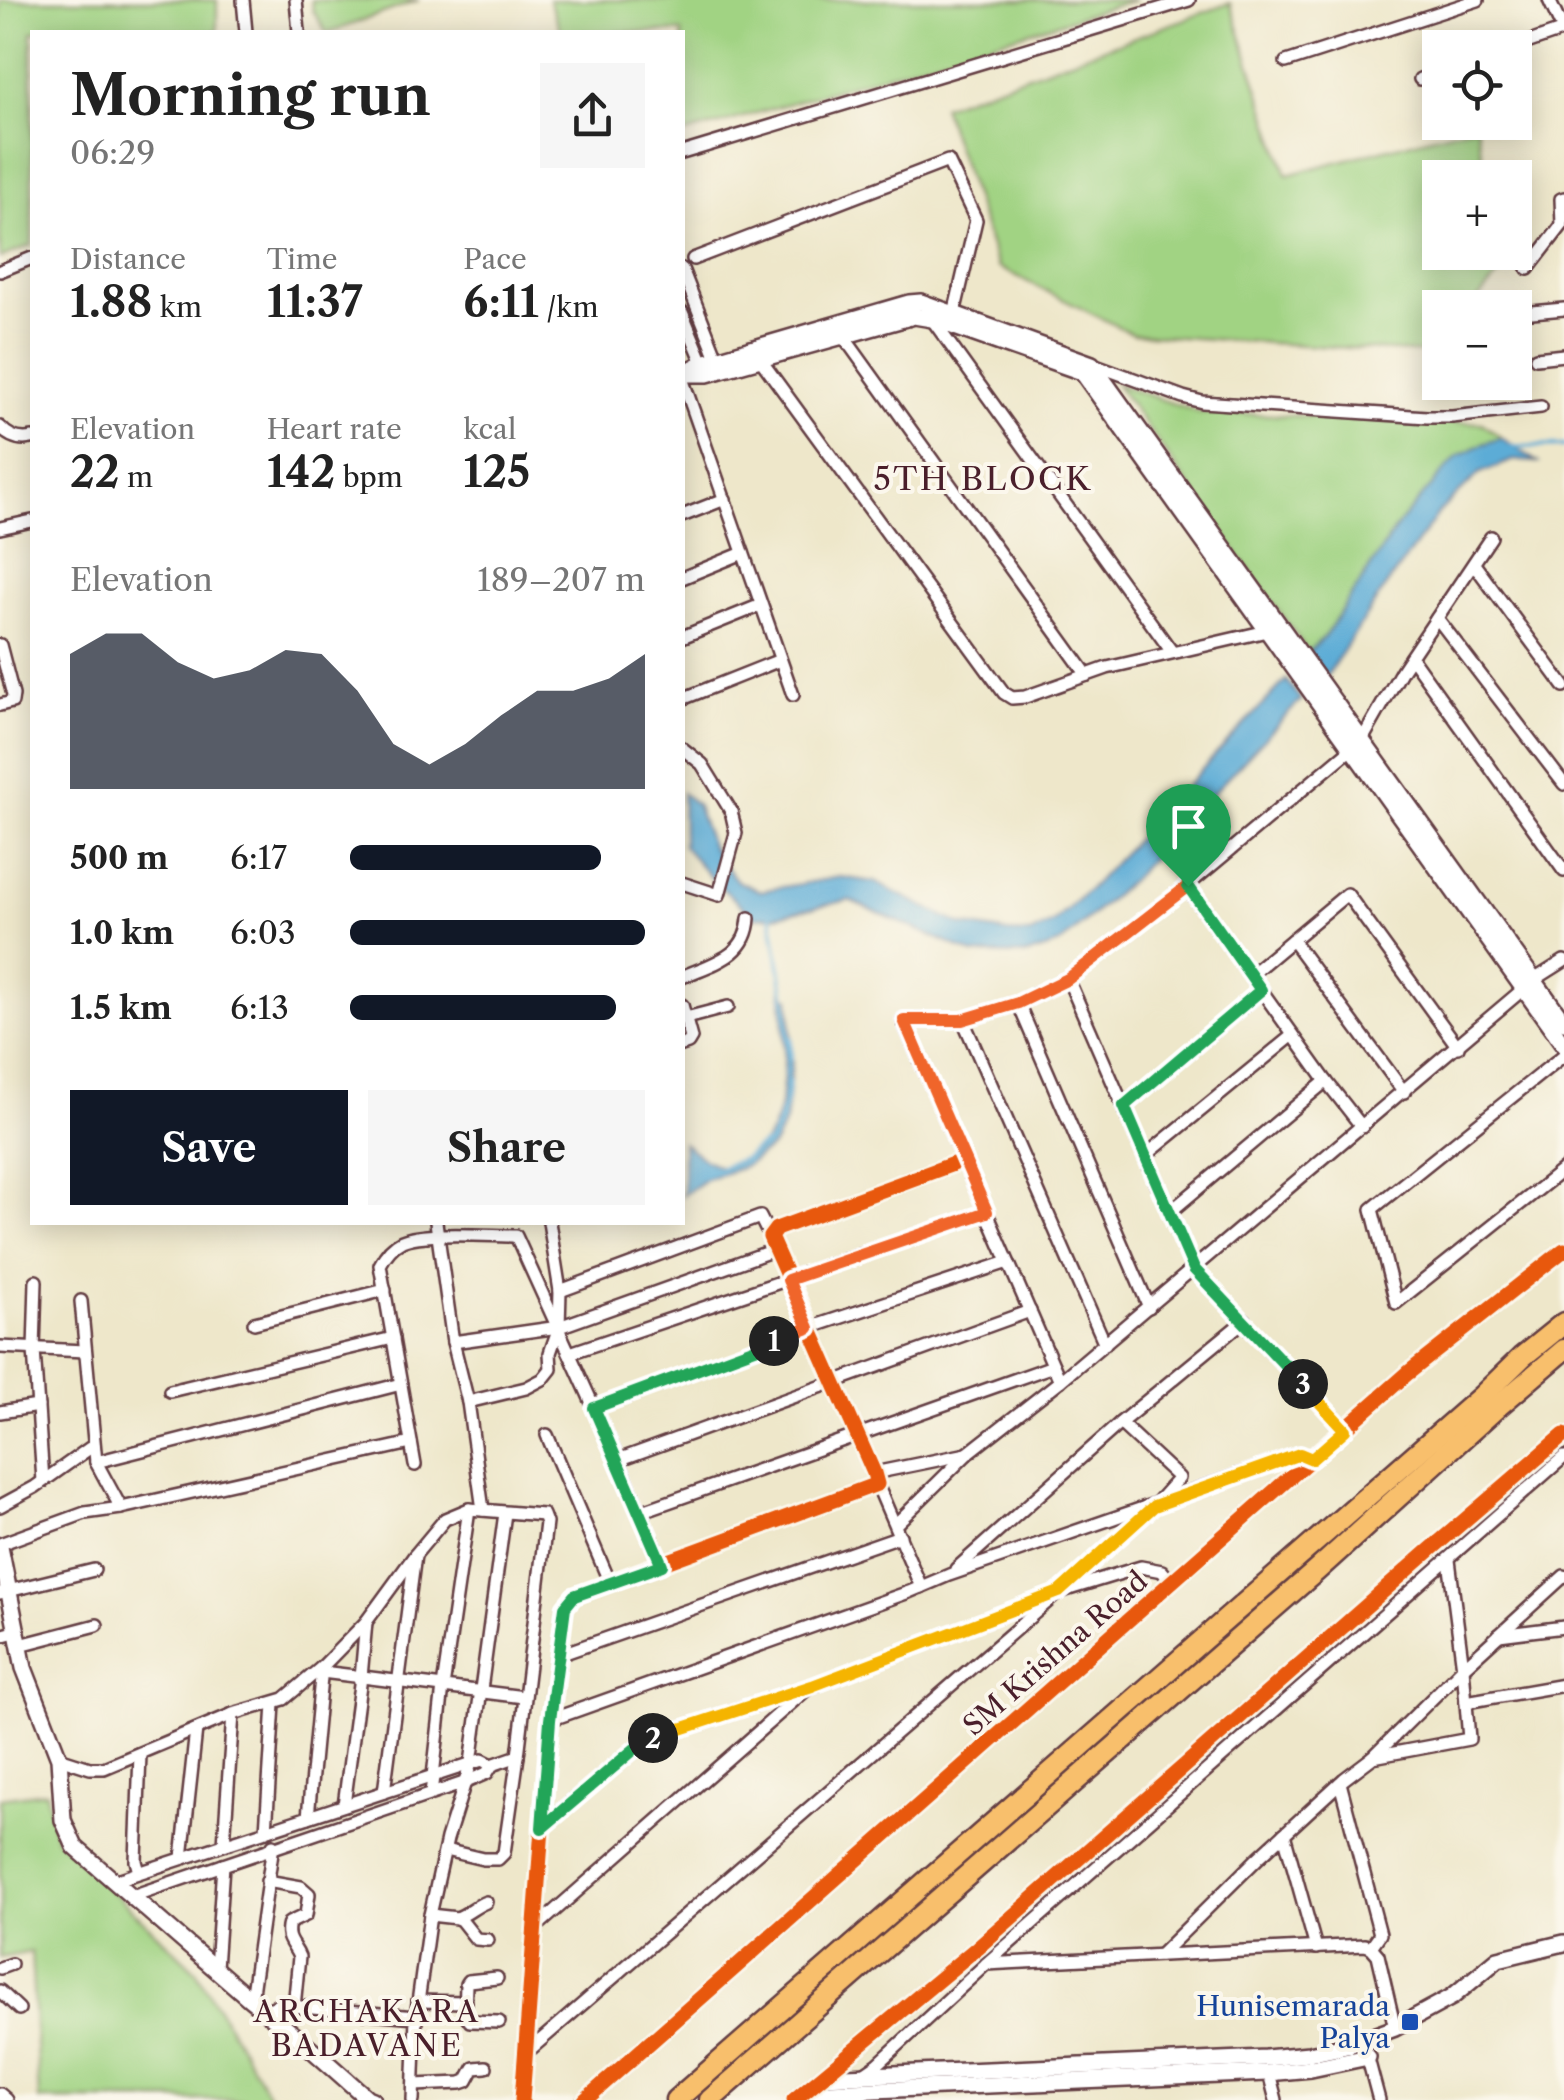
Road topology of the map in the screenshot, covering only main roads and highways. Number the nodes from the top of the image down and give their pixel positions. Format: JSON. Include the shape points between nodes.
{"nodes":[{"id":1,"x":1564,"y":1324,"type":"edge"},
{"id":2,"x":1564,"y":1350,"type":"edge"},
{"id":3,"x":1489,"y":1402,"type":"junction"},
{"id":4,"x":676,"y":2100,"type":"edge"},
{"id":5,"x":710,"y":2100,"type":"edge"}],
"edges":[{"from":1,"to":3,"type":"highway","via":[[1522,1357]]},
{"from":2,"to":3,"type":"highway"},
{"from":3,"to":4,"type":"highway"},
{"from":3,"to":5,"type":"highway","via":[[1286,1596]]}]}
